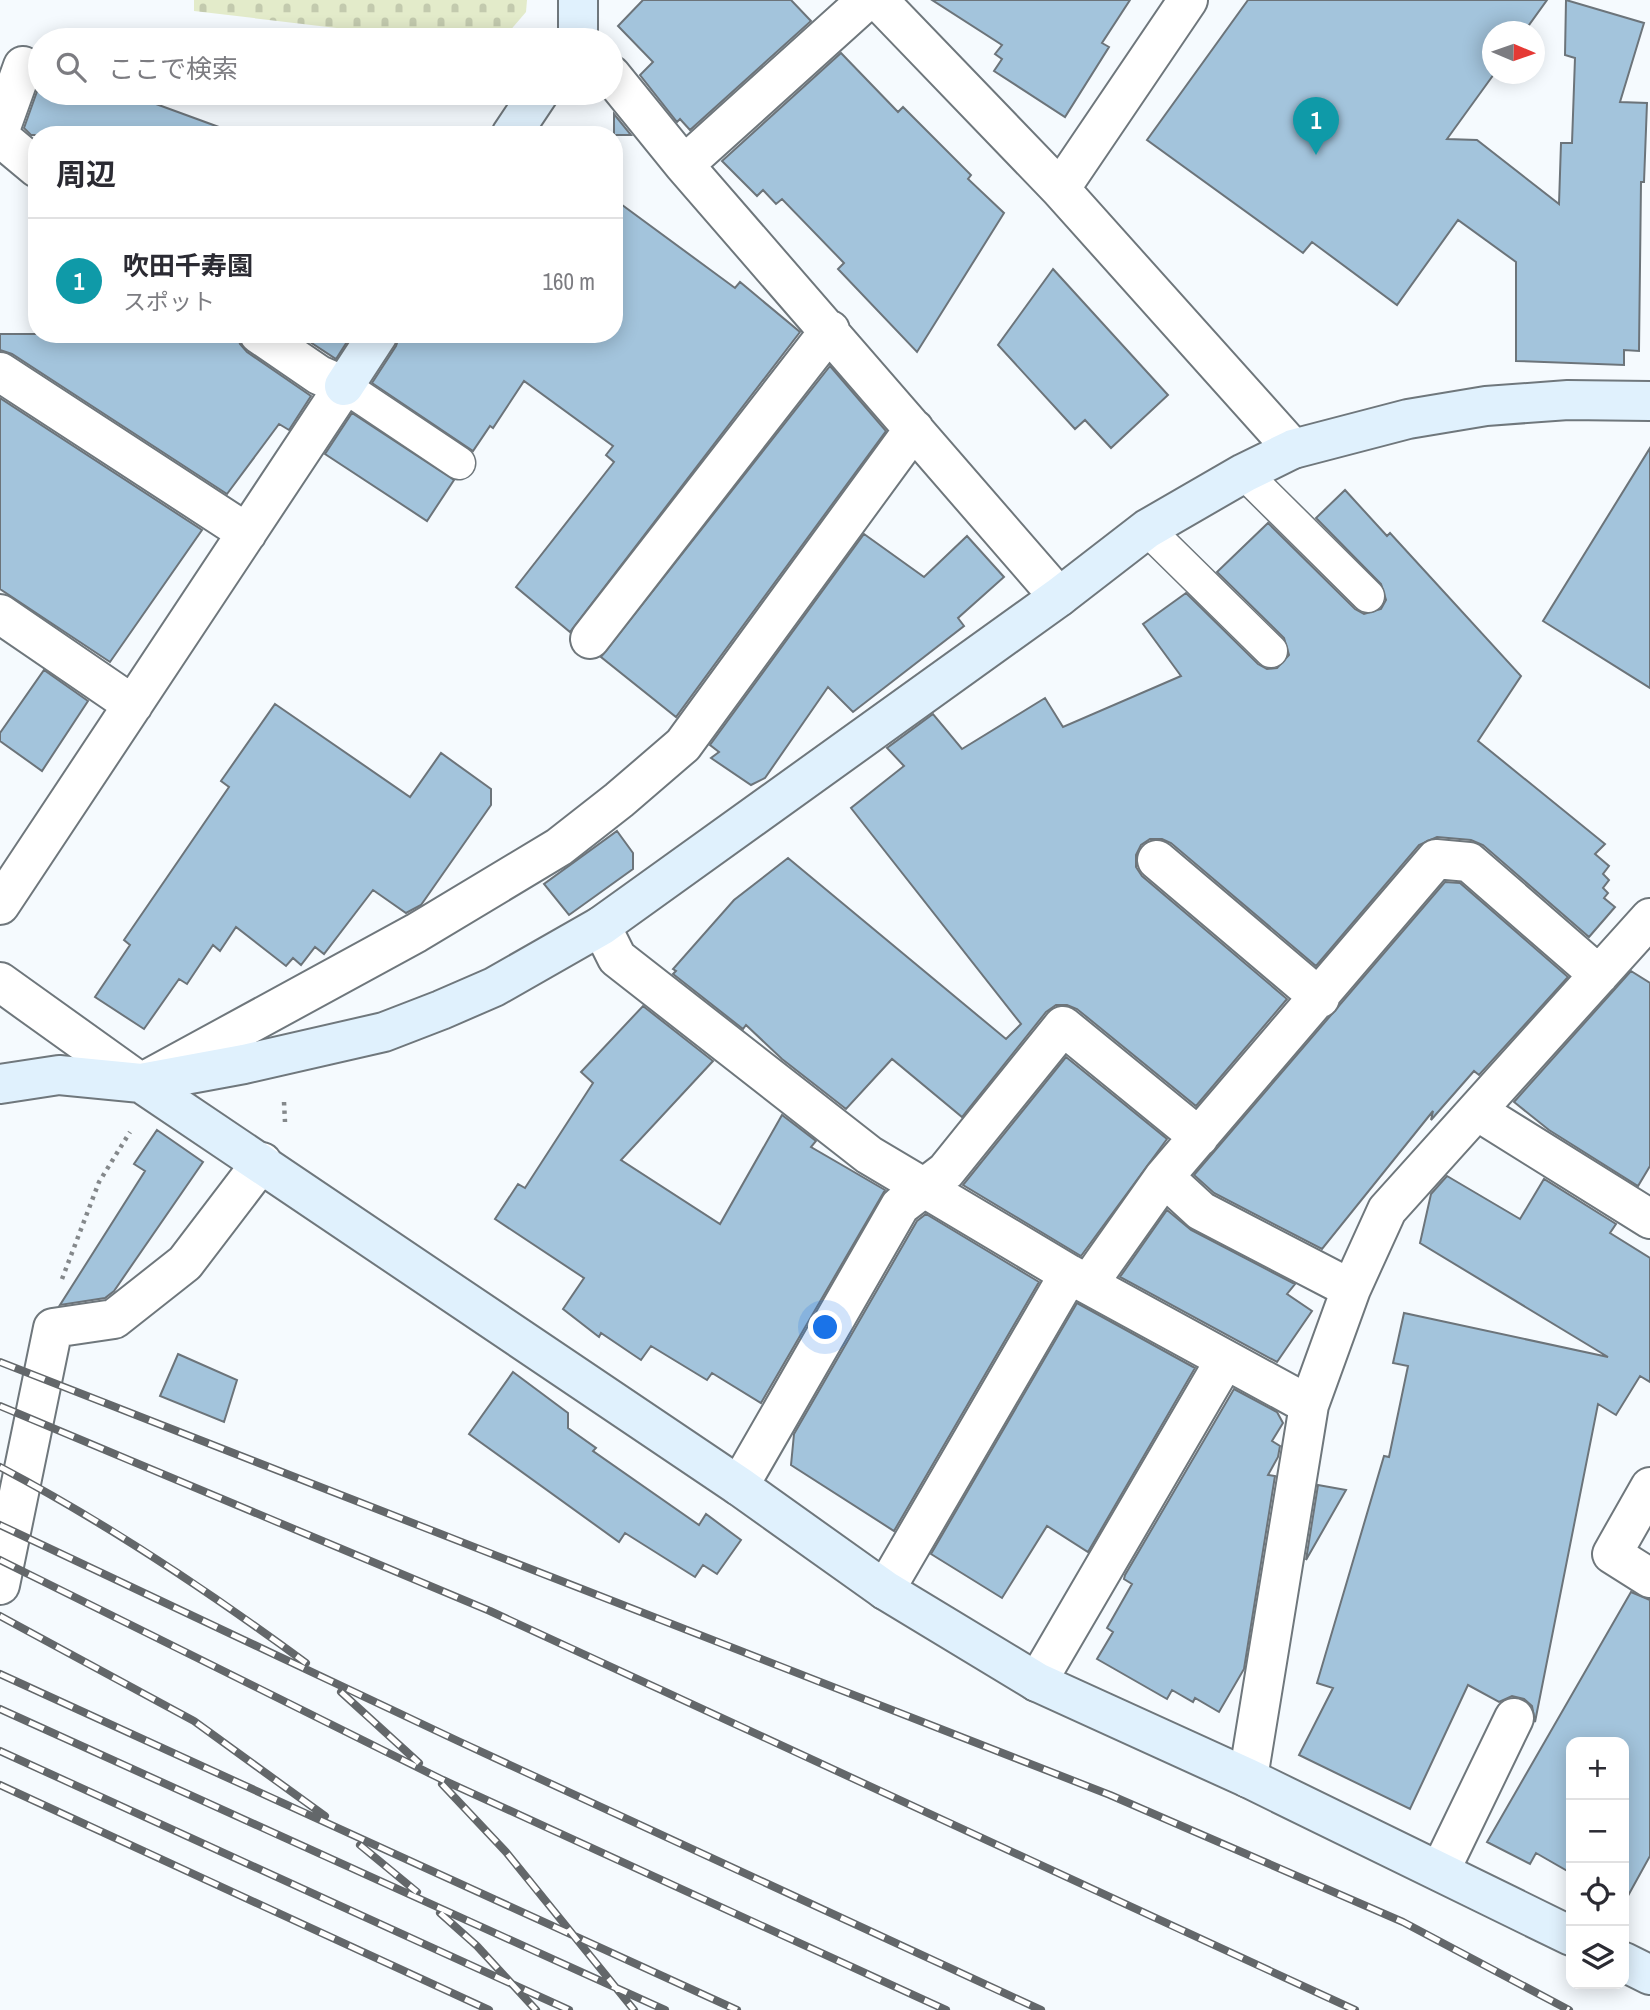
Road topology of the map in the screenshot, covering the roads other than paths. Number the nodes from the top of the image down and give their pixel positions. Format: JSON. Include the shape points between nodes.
{"nodes":[{"id":1,"x":867,"y":0,"type":"edge"},
{"id":2,"x":878,"y":0,"type":"edge"},
{"id":3,"x":1188,"y":0,"type":"edge"},
{"id":4,"x":23,"y":66,"type":"dead end"},
{"id":5,"x":623,"y":90,"type":"edge"},
{"id":6,"x":531,"y":105,"type":"edge"},
{"id":7,"x":517,"y":126,"type":"edge"},
{"id":8,"x":0,"y":130,"type":"edge"},
{"id":9,"x":0,"y":138,"type":"edge"},
{"id":10,"x":28,"y":161,"type":"edge"},
{"id":11,"x":684,"y":165,"type":"junction"},
{"id":12,"x":1060,"y":190,"type":"junction"},
{"id":13,"x":830,"y":330,"type":"junction"},
{"id":14,"x":272,"y":343,"type":"edge"},
{"id":15,"x":372,"y":343,"type":"edge"},
{"id":16,"x":0,"y":372,"type":"edge"},
{"id":17,"x":344,"y":386,"type":"junction"},
{"id":18,"x":1650,"y":401,"type":"edge"},
{"id":19,"x":914,"y":429,"type":"junction"},
{"id":20,"x":1293,"y":449,"type":"junction"},
{"id":21,"x":459,"y":463,"type":"dead end"},
{"id":22,"x":1244,"y":473,"type":"junction"},
{"id":23,"x":1147,"y":529,"type":"junction"},
{"id":24,"x":247,"y":533,"type":"junction"},
{"id":25,"x":1368,"y":596,"type":"dead end"},
{"id":26,"x":1059,"y":597,"type":"junction"},
{"id":27,"x":0,"y":614,"type":"edge"},
{"id":28,"x":590,"y":639,"type":"dead end"},
{"id":29,"x":1271,"y":651,"type":"dead end"},
{"id":30,"x":133,"y":705,"type":"junction"},
{"id":31,"x":1157,"y":860,"type":"dead end"},
{"id":32,"x":0,"y":905,"type":"edge"},
{"id":33,"x":1650,"y":918,"type":"edge"},
{"id":34,"x":601,"y":926,"type":"junction"},
{"id":35,"x":1599,"y":975,"type":"junction"},
{"id":36,"x":0,"y":982,"type":"edge"},
{"id":37,"x":1320,"y":998,"type":"junction"},
{"id":38,"x":141,"y":1083,"type":"junction"},
{"id":39,"x":0,"y":1084,"type":"edge"},
{"id":40,"x":1477,"y":1111,"type":"junction"},
{"id":41,"x":1199,"y":1137,"type":"junction"},
{"id":42,"x":262,"y":1161,"type":"junction"},
{"id":43,"x":1164,"y":1177,"type":"junction"},
{"id":44,"x":922,"y":1188,"type":"junction"},
{"id":45,"x":1650,"y":1219,"type":"edge"},
{"id":46,"x":1079,"y":1279,"type":"junction"},
{"id":47,"x":1351,"y":1289,"type":"junction"},
{"id":48,"x":1225,"y":1360,"type":"junction"},
{"id":49,"x":1309,"y":1405,"type":"junction"},
{"id":50,"x":739,"y":1486,"type":"junction"},
{"id":51,"x":1650,"y":1487,"type":"edge"},
{"id":52,"x":1650,"y":1578,"type":"edge"},
{"id":53,"x":0,"y":1585,"type":"edge"},
{"id":54,"x":885,"y":1590,"type":"junction"},
{"id":55,"x":1037,"y":1682,"type":"junction"},
{"id":56,"x":1514,"y":1718,"type":"dead end"},
{"id":57,"x":1248,"y":1778,"type":"junction"},
{"id":58,"x":1440,"y":1871,"type":"junction"},
{"id":59,"x":1566,"y":1934,"type":"edge"},
{"id":60,"x":1629,"y":1964,"type":"edge"},
{"id":61,"x":1650,"y":1975,"type":"edge"}],
"edges":[{"from":1,"to":11,"type":"street"},
{"from":2,"to":12,"type":"street"},
{"from":3,"to":12,"type":"street"},
{"from":4,"to":8,"type":"street"},
{"from":5,"to":11,"type":"street"},
{"from":6,"to":7,"type":"street"},
{"from":9,"to":10,"type":"street"},
{"from":11,"to":13,"type":"street"},
{"from":12,"to":20,"type":"street"},
{"from":13,"to":19,"type":"street"},
{"from":13,"to":28,"type":"street"},
{"from":14,"to":17,"type":"street"},
{"from":15,"to":17,"type":"street"},
{"from":16,"to":24,"type":"street"},
{"from":17,"to":21,"type":"lane"},
{"from":17,"to":24,"type":"street"},
{"from":18,"to":20,"type":"street","via":[[1486,406],[1408,419]]},
{"from":19,"to":26,"type":"street"},
{"from":19,"to":38,"type":"street","via":[[683,745],[619,800],[559,847],[416,933]]},
{"from":20,"to":22,"type":"street"},
{"from":22,"to":23,"type":"street"},
{"from":22,"to":25,"type":"lane"},
{"from":23,"to":26,"type":"street"},
{"from":23,"to":29,"type":"lane"},
{"from":24,"to":30,"type":"street"},
{"from":26,"to":34,"type":"street"},
{"from":27,"to":30,"type":"street"},
{"from":30,"to":32,"type":"street"},
{"from":31,"to":37,"type":"street"},
{"from":33,"to":35,"type":"street"},
{"from":34,"to":38,"type":"street","via":[[494,987],[384,1031]]},
{"from":34,"to":44,"type":"street","via":[[617,958],[869,1155]]},
{"from":35,"to":37,"type":"street","via":[[1469,862],[1436,859]]},
{"from":35,"to":40,"type":"street"},
{"from":36,"to":38,"type":"street"},
{"from":37,"to":41,"type":"street"},
{"from":38,"to":39,"type":"street","via":[[59,1075]]},
{"from":38,"to":42,"type":"street"},
{"from":40,"to":45,"type":"street"},
{"from":40,"to":47,"type":"street","via":[[1387,1210]]},
{"from":41,"to":43,"type":"street"},
{"from":41,"to":44,"type":"street","via":[[1063,1026],[946,1171]]},
{"from":42,"to":50,"type":"street"},
{"from":42,"to":53,"type":"street","via":[[185,1262],[114,1319],[52,1328]]},
{"from":43,"to":46,"type":"street"},
{"from":43,"to":47,"type":"street","via":[[1201,1211]]},
{"from":44,"to":46,"type":"street"},
{"from":44,"to":50,"type":"street","via":[[900,1206]]},
{"from":46,"to":48,"type":"street"},
{"from":46,"to":54,"type":"street"},
{"from":47,"to":49,"type":"street"},
{"from":48,"to":49,"type":"street"},
{"from":48,"to":55,"type":"street"},
{"from":49,"to":57,"type":"street"},
{"from":50,"to":54,"type":"street"},
{"from":51,"to":52,"type":"street","via":[[1612,1554]]},
{"from":54,"to":55,"type":"street"},
{"from":55,"to":57,"type":"street"},
{"from":56,"to":58,"type":"street"},
{"from":57,"to":58,"type":"street"},
{"from":58,"to":59,"type":"street"},
{"from":60,"to":61,"type":"street"}]}
